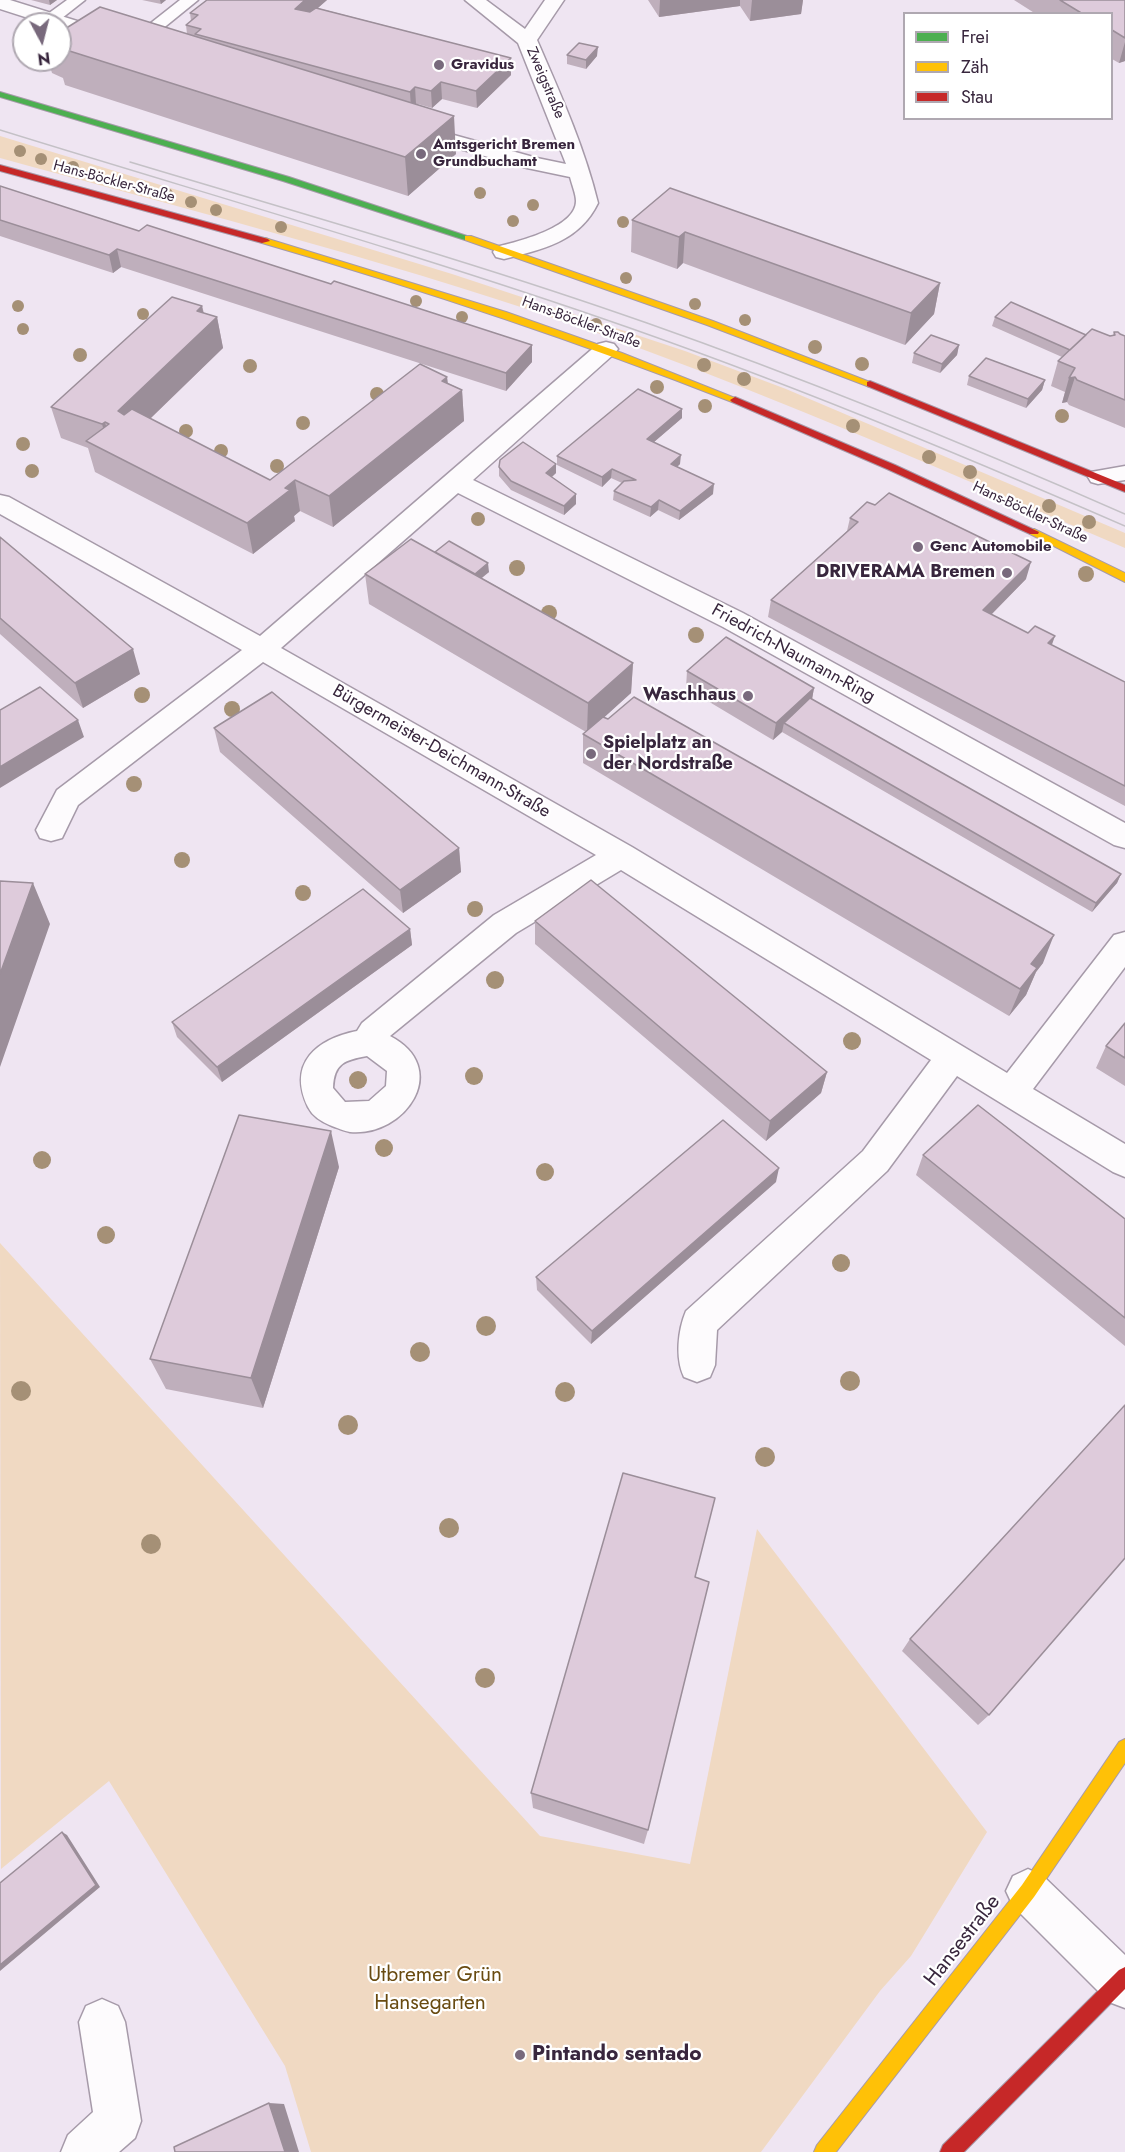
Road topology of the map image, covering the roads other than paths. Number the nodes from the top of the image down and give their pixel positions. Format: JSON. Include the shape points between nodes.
{"nodes":[{"id":1,"x":77,"y":0,"type":"edge"},
{"id":2,"x":190,"y":0,"type":"edge"},
{"id":3,"x":474,"y":0,"type":"edge"},
{"id":4,"x":555,"y":0,"type":"edge"},
{"id":5,"x":0,"y":3,"type":"edge"},
{"id":6,"x":29,"y":12,"type":"edge"},
{"id":7,"x":61,"y":12,"type":"edge"},
{"id":8,"x":72,"y":25,"type":"edge"},
{"id":9,"x":527,"y":40,"type":"junction"},
{"id":10,"x":134,"y":44,"type":"junction"},
{"id":11,"x":159,"y":52,"type":"edge"},
{"id":12,"x":0,"y":94,"type":"edge"},
{"id":13,"x":396,"y":125,"type":"edge"},
{"id":14,"x":0,"y":168,"type":"edge"},
{"id":15,"x":580,"y":173,"type":"junction"},
{"id":16,"x":504,"y":252,"type":"junction"},
{"id":17,"x":606,"y":350,"type":"junction"},
{"id":18,"x":1125,"y":473,"type":"edge"},
{"id":19,"x":1098,"y":477,"type":"junction"},
{"id":20,"x":456,"y":482,"type":"junction"},
{"id":21,"x":1125,"y":489,"type":"edge"},
{"id":22,"x":0,"y":503,"type":"edge"},
{"id":23,"x":1125,"y":578,"type":"edge"},
{"id":24,"x":262,"y":650,"type":"junction"},
{"id":25,"x":51,"y":830,"type":"dead end"},
{"id":26,"x":1125,"y":837,"type":"edge"},
{"id":27,"x":621,"y":855,"type":"junction"},
{"id":28,"x":1125,"y":944,"type":"edge"},
{"id":29,"x":368,"y":1042,"type":"dead end"},
{"id":30,"x":952,"y":1057,"type":"junction"},
{"id":31,"x":1011,"y":1092,"type":"junction"},
{"id":32,"x":1125,"y":1162,"type":"edge"},
{"id":33,"x":697,"y":1365,"type":"dead end"},
{"id":34,"x":1125,"y":1748,"type":"edge"},
{"id":35,"x":1028,"y":1891,"type":"junction"},
{"id":36,"x":1124,"y":1981,"type":"edge"},
{"id":37,"x":102,"y":2022,"type":"dead end"},
{"id":38,"x":85,"y":2152,"type":"edge"},
{"id":39,"x":824,"y":2152,"type":"edge"},
{"id":40,"x":950,"y":2152,"type":"edge"}],
"edges":[{"from":1,"to":7,"type":"lane"},
{"from":2,"to":10,"type":"lane"},
{"from":3,"to":9,"type":"street","name":"Zweigstraße"},
{"from":4,"to":9,"type":"street","name":"Zweigstraße"},
{"from":5,"to":6,"type":"street"},
{"from":8,"to":10,"type":"street"},
{"from":9,"to":15,"type":"street","name":"Zweigstraße"},
{"from":10,"to":11,"type":"street"},
{"from":12,"to":16,"type":"main road","via":[[223,160]]},
{"from":13,"to":15,"type":"street"},
{"from":14,"to":17,"type":"main road","name":"Hans-Böckler-Straße","via":[[371,271]]},
{"from":15,"to":16,"type":"street","name":"Zweigstraße","via":[[586,203],[580,217],[543,241]]},
{"from":16,"to":19,"type":"main road","via":[[694,318],[929,407]]},
{"from":17,"to":20,"type":"street"},
{"from":17,"to":23,"type":"main road","name":"Hans-Böckler-Straße","via":[[801,427],[1049,538]]},
{"from":18,"to":19,"type":"lane"},
{"from":19,"to":21,"type":"main road"},
{"from":20,"to":24,"type":"street"},
{"from":20,"to":26,"type":"street","name":"Friedrich-Naumann-Ring","via":[[733,620]]},
{"from":22,"to":24,"type":"street","name":"Bürgermeister-Deichmann-Straße"},
{"from":24,"to":25,"type":"street","via":[[67,798]]},
{"from":24,"to":27,"type":"street","name":"Bürgermeister-Deichmann-Straße"},
{"from":27,"to":29,"type":"street","via":[[505,924],[373,1032]]},
{"from":27,"to":30,"type":"street","name":"Bürgermeister-Deichmann-Straße"},
{"from":28,"to":31,"type":"street"},
{"from":30,"to":31,"type":"street","name":"Bürgermeister-Deichmann-Straße"},
{"from":30,"to":33,"type":"street","via":[[875,1161],[699,1323]]},
{"from":31,"to":32,"type":"street","name":"Bürgermeister-Deichmann-Straße"},
{"from":34,"to":35,"type":"main road","name":"Hansestraße"},
{"from":35,"to":36,"type":"street"},
{"from":35,"to":39,"type":"main road","name":"Hansestraße"},
{"from":36,"to":40,"type":"main road"},
{"from":37,"to":38,"type":"street","via":[[118,2121]]}]}
